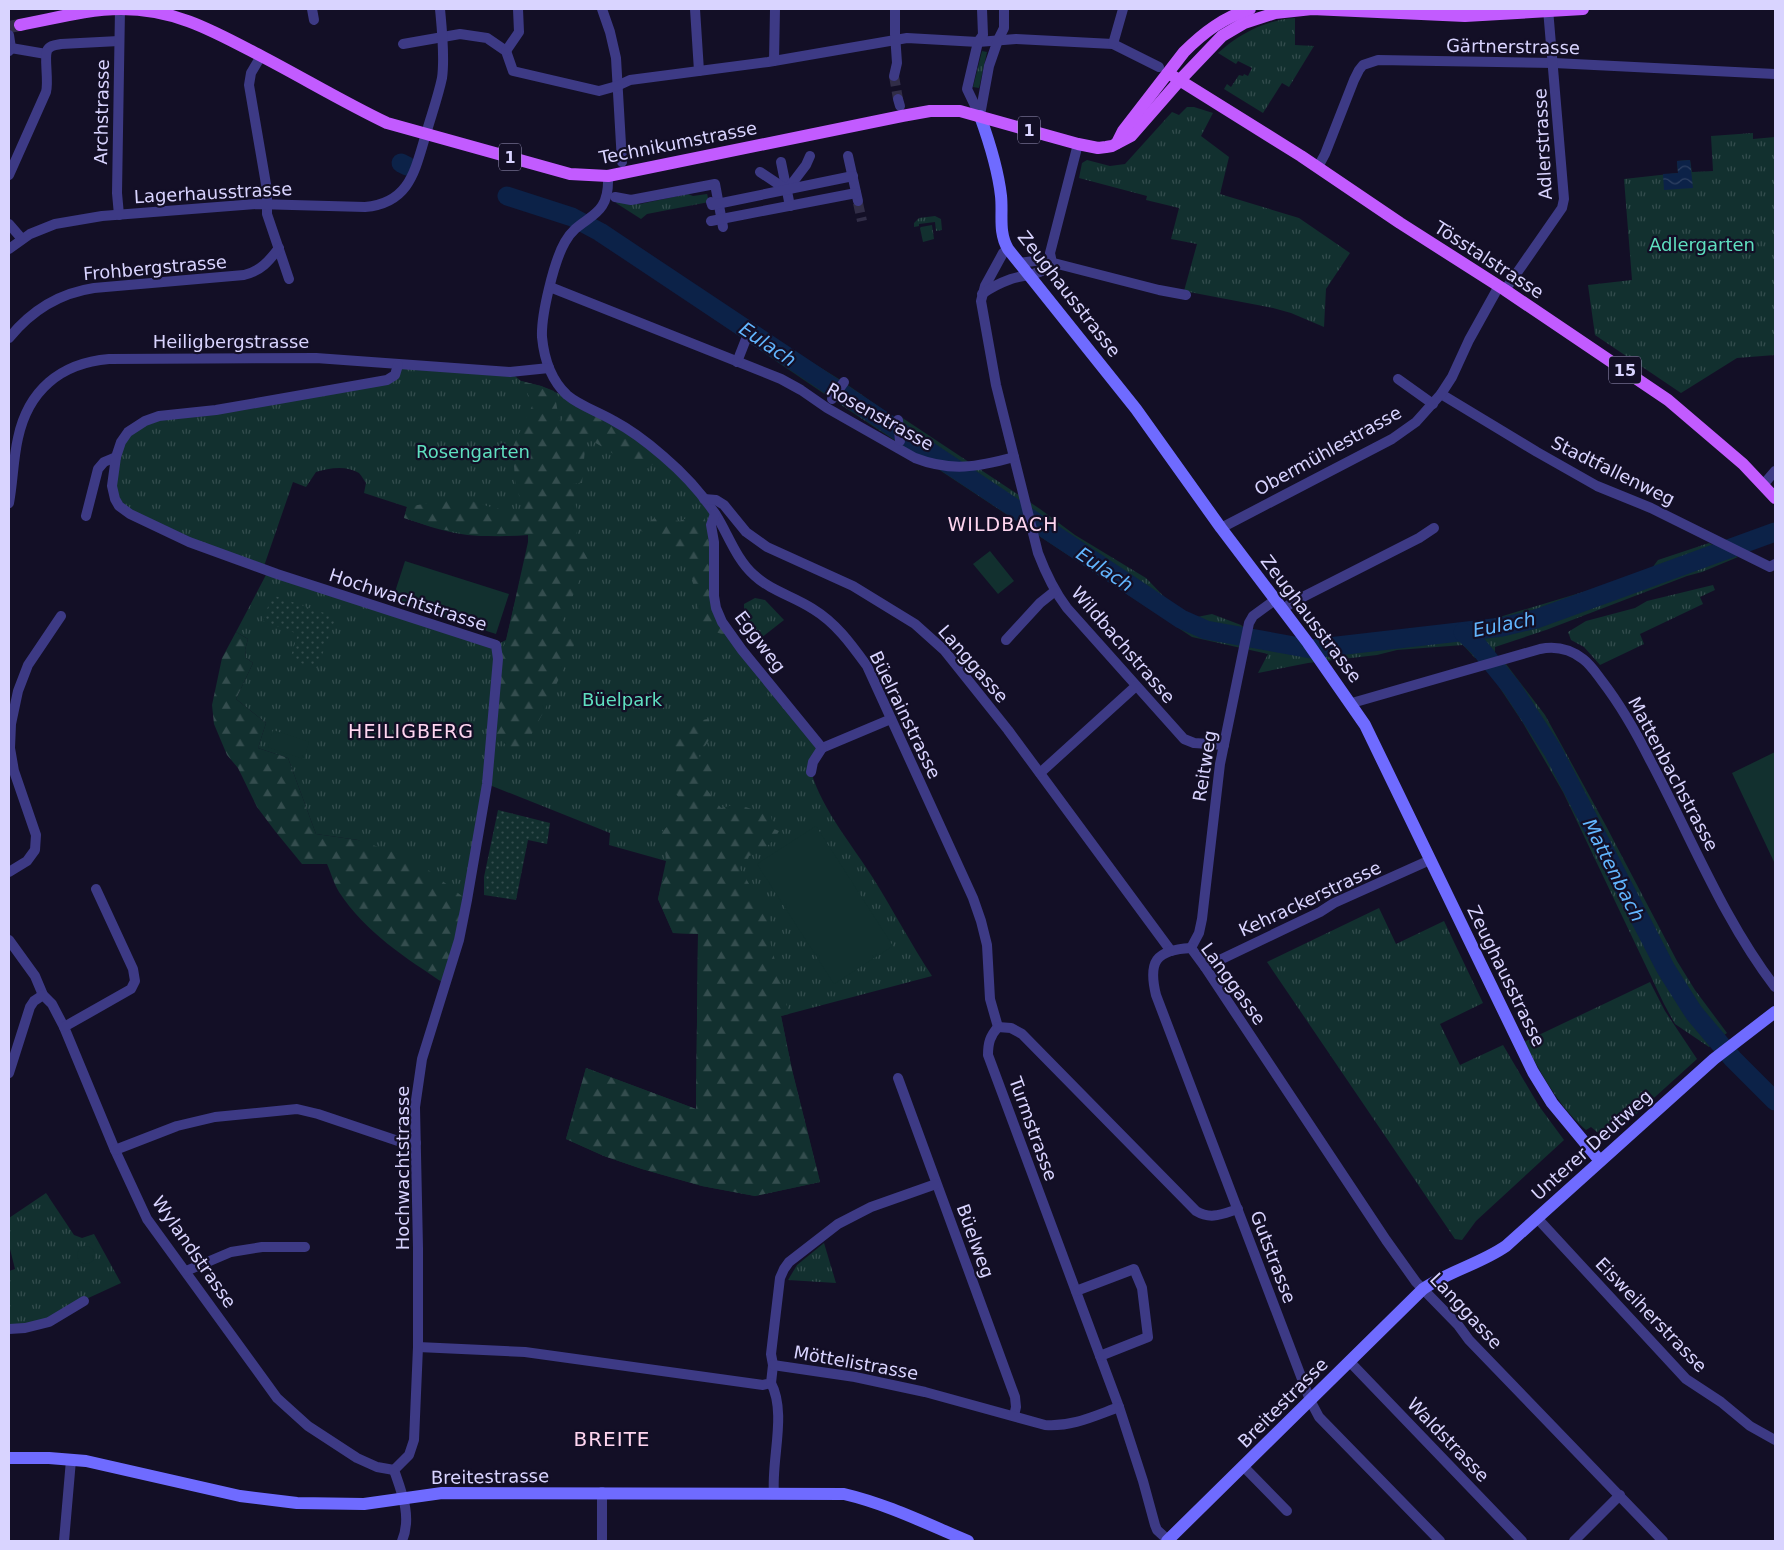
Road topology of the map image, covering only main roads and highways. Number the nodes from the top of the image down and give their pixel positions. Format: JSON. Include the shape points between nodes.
{"nodes":[{"id":1,"x":102,"y":9,"type":"edge"},
{"id":2,"x":120,"y":9,"type":"edge"},
{"id":3,"x":1250,"y":9,"type":"edge"},
{"id":4,"x":1380,"y":9,"type":"edge"},
{"id":5,"x":1583,"y":9,"type":"edge"},
{"id":6,"x":146,"y":10,"type":"edge"},
{"id":7,"x":1549,"y":10,"type":"edge"},
{"id":8,"x":1401,"y":13,"type":"junction"},
{"id":9,"x":1221,"y":14,"type":"edge"},
{"id":10,"x":1235,"y":17,"type":"edge"},
{"id":11,"x":20,"y":25,"type":"tunnel mouth"},
{"id":12,"x":1164,"y":70,"type":"junction"},
{"id":13,"x":1180,"y":80,"type":"junction"},
{"id":14,"x":980,"y":116,"type":"junction"},
{"id":15,"x":1117,"y":143,"type":"junction"},
{"id":16,"x":1775,"y":498,"type":"edge"},
{"id":17,"x":1775,"y":1012,"type":"edge"},
{"id":18,"x":1600,"y":1161,"type":"junction"},
{"id":19,"x":1423,"y":1289,"type":"joint"},
{"id":20,"x":9,"y":1458,"type":"edge"},
{"id":21,"x":968,"y":1541,"type":"edge"},
{"id":22,"x":1167,"y":1541,"type":"edge"}],
"edges":[{"from":1,"to":2,"type":"main road","number":"1"},
{"from":1,"to":11,"type":"main road","number":"1"},
{"from":2,"to":6,"type":"main road","name":"Technikumstrasse","number":"1"},
{"from":3,"to":10,"type":"main road","number":"1"},
{"from":4,"to":8,"type":"main road","number":"1"},
{"from":5,"to":7,"type":"main road","number":"1"},
{"from":6,"to":14,"type":"main road","name":"Technikumstrasse","number":"1","via":[[204,26],[388,123],[428,127],[570,174],[608,176],[930,110],[952,110]]},
{"from":7,"to":8,"type":"main road","number":"1","via":[[1465,16]]},
{"from":8,"to":10,"type":"main road","number":"1","via":[[1329,9]]},
{"from":9,"to":10,"type":"main road"},
{"from":9,"to":12,"type":"main road"},
{"from":10,"to":13,"type":"main road","number":"1","via":[[1222,36]]},
{"from":12,"to":13,"type":"main road","name":"Tösstalstrasse"},
{"from":12,"to":15,"type":"main road"},
{"from":13,"to":15,"type":"main road","name":"Technikumstrasse","number":"1","via":[[1131,136]]},
{"from":13,"to":16,"type":"main road","name":"Tösstalstrasse","number":"15","via":[[1318,167],[1668,400],[1713,437]]},
{"from":14,"to":15,"type":"main road","name":"Technikumstrasse","number":"1","via":[[1098,148]]},
{"from":14,"to":18,"type":"main road","name":"Zeughausstrasse","via":[[988,136],[1001,195],[1002,236],[1008,249],[1136,409],[1366,725],[1533,1072],[1552,1103]]},
{"from":17,"to":18,"type":"main road","name":"Unterer Deutweg","via":[[1714,1059]]},
{"from":18,"to":19,"type":"main road","name":"Unterer Deutweg","via":[[1495,1254]]},
{"from":19,"to":22,"type":"main road","name":"Breitestrasse"},
{"from":20,"to":21,"type":"main road","name":"Breitestrasse","via":[[71,1460],[110,1466],[194,1487],[297,1503],[364,1504],[442,1493],[836,1494],[867,1499]]}]}
